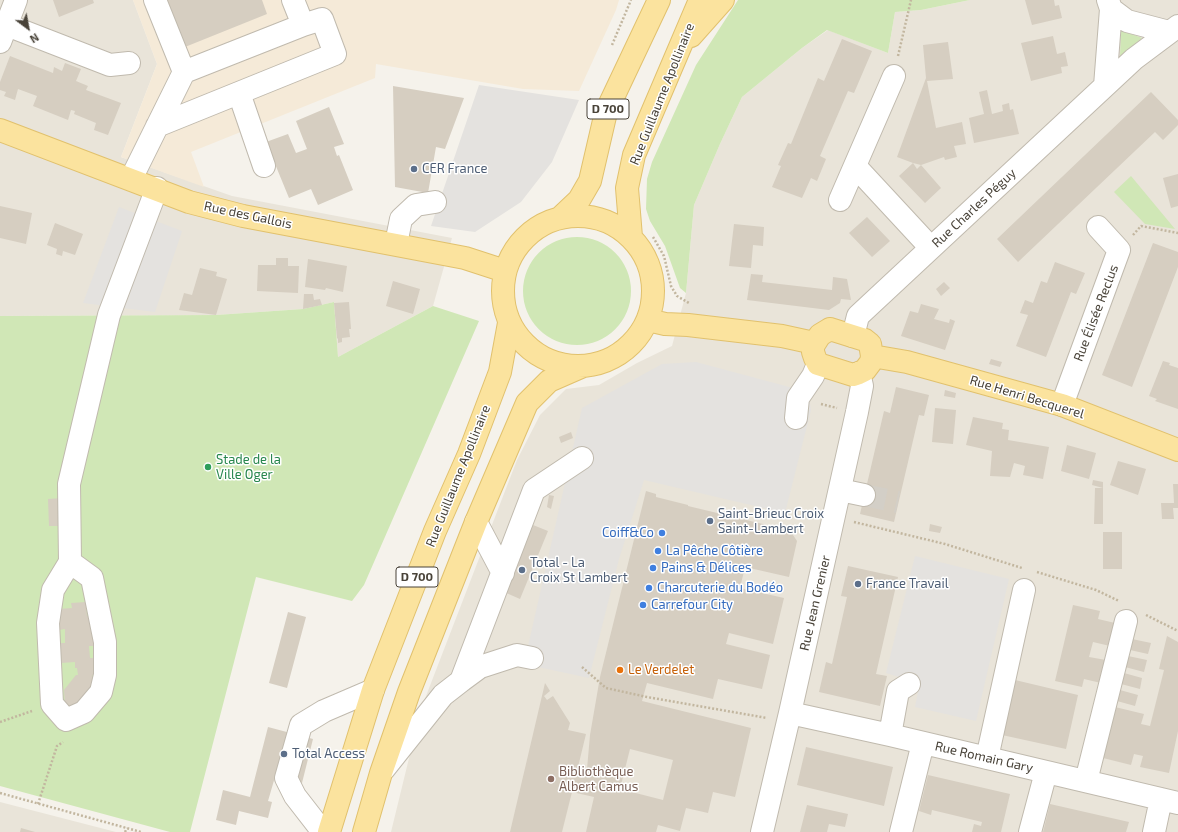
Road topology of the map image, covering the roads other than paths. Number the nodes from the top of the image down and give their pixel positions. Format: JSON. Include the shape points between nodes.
{"nodes":[{"id":1,"x":16,"y":0,"type":"edge"},
{"id":2,"x":155,"y":0,"type":"edge"},
{"id":3,"x":293,"y":0,"type":"edge"},
{"id":4,"x":660,"y":0,"type":"edge"},
{"id":5,"x":700,"y":0,"type":"edge"},
{"id":6,"x":724,"y":0,"type":"edge"},
{"id":7,"x":1110,"y":4,"type":"edge"},
{"id":8,"x":303,"y":25,"type":"junction"},
{"id":9,"x":1173,"y":29,"type":"edge"},
{"id":10,"x":4,"y":33,"type":"edge"},
{"id":11,"x":679,"y":48,"type":"junction"},
{"id":12,"x":129,"y":63,"type":"dead end"},
{"id":13,"x":184,"y":72,"type":"junction"},
{"id":14,"x":894,"y":76,"type":"road end"},
{"id":15,"x":1105,"y":86,"type":"junction"},
{"id":16,"x":239,"y":93,"type":"junction"},
{"id":17,"x":157,"y":126,"type":"junction"},
{"id":18,"x":0,"y":130,"type":"edge"},
{"id":19,"x":264,"y":166,"type":"dead end"},
{"id":20,"x":855,"y":166,"type":"junction"},
{"id":21,"x":131,"y":179,"type":"junction"},
{"id":22,"x":157,"y":188,"type":"junction"},
{"id":23,"x":840,"y":200,"type":"dead end"},
{"id":24,"x":435,"y":202,"type":"dead end"},
{"id":25,"x":562,"y":217,"type":"junction"},
{"id":26,"x":1098,"y":227,"type":"dead end"},
{"id":27,"x":641,"y":235,"type":"junction"},
{"id":28,"x":396,"y":244,"type":"junction"},
{"id":29,"x":932,"y":248,"type":"junction"},
{"id":30,"x":505,"y":271,"type":"junction"},
{"id":31,"x":648,"y":320,"type":"junction"},
{"id":32,"x":509,"y":323,"type":"junction"},
{"id":33,"x":853,"y":336,"type":"junction"},
{"id":34,"x":816,"y":353,"type":"junction"},
{"id":35,"x":872,"y":356,"type":"junction"},
{"id":36,"x":581,"y":367,"type":"junction"},
{"id":37,"x":859,"y":373,"type":"junction"},
{"id":38,"x":1062,"y":405,"type":"junction"},
{"id":39,"x":797,"y":408,"type":"road end"},
{"id":40,"x":1178,"y":450,"type":"edge"},
{"id":41,"x":582,"y":458,"type":"dead end"},
{"id":42,"x":840,"y":490,"type":"junction"},
{"id":43,"x":864,"y":495,"type":"tunnel mouth"},
{"id":44,"x":476,"y":522,"type":"junction"},
{"id":45,"x":70,"y":562,"type":"junction"},
{"id":46,"x":503,"y":573,"type":"junction"},
{"id":47,"x":1026,"y":580,"type":"road end"},
{"id":48,"x":1131,"y":613,"type":"road end"},
{"id":49,"x":532,"y":658,"type":"dead end"},
{"id":50,"x":460,"y":681,"type":"junction"},
{"id":51,"x":909,"y":684,"type":"dead end"},
{"id":52,"x":373,"y":690,"type":"junction"},
{"id":53,"x":789,"y":717,"type":"junction"},
{"id":54,"x":890,"y":735,"type":"junction"},
{"id":55,"x":923,"y":743,"type":"junction"},
{"id":56,"x":987,"y":758,"type":"junction"},
{"id":57,"x":1046,"y":772,"type":"junction"},
{"id":58,"x":381,"y":773,"type":"junction"},
{"id":59,"x":1086,"y":781,"type":"junction"},
{"id":60,"x":1170,"y":801,"type":"edge"},
{"id":61,"x":323,"y":832,"type":"edge"},
{"id":62,"x":329,"y":832,"type":"edge"},
{"id":63,"x":364,"y":832,"type":"edge"},
{"id":64,"x":762,"y":832,"type":"edge"},
{"id":65,"x":901,"y":832,"type":"edge"},
{"id":66,"x":1030,"y":832,"type":"edge"},
{"id":67,"x":1154,"y":832,"type":"edge"}],
"edges":[{"from":1,"to":10,"type":"street"},
{"from":2,"to":13,"type":"street"},
{"from":3,"to":8,"type":"street"},
{"from":4,"to":25,"type":"main road","number":"D 700","via":[[606,112],[590,181],[579,200]]},
{"from":5,"to":11,"type":"main road","name":"Rue Guillaume Apollinaire","number":"D 700"},
{"from":6,"to":11,"type":"main road"},
{"from":7,"to":9,"type":"street","name":"Rue Charles Péguy","via":[[1127,21]]},
{"from":7,"to":15,"type":"street","name":"Rue Charles Péguy"},
{"from":8,"to":13,"type":"street"},
{"from":8,"to":16,"type":"street","via":[[322,19],[335,54]]},
{"from":9,"to":15,"type":"street","name":"Rue Charles Péguy"},
{"from":10,"to":12,"type":"street","via":[[110,65]]},
{"from":11,"to":27,"type":"main road","name":"Rue Guillaume Apollinaire","number":"D 700","via":[[634,155],[627,188]]},
{"from":13,"to":17,"type":"street"},
{"from":14,"to":20,"type":"street"},
{"from":15,"to":29,"type":"street","name":"Rue Charles Péguy"},
{"from":16,"to":17,"type":"street"},
{"from":16,"to":19,"type":"street"},
{"from":17,"to":21,"type":"street"},
{"from":18,"to":21,"type":"main road","name":"Rue des Gallois"},
{"from":20,"to":23,"type":"street"},
{"from":20,"to":29,"type":"street"},
{"from":21,"to":22,"type":"main road","name":"Rue des Gallois"},
{"from":22,"to":28,"type":"main road","name":"Rue des Gallois","via":[[190,202],[243,216]]},
{"from":22,"to":45,"type":"street","via":[[109,315],[69,484]]},
{"from":24,"to":28,"type":"street","via":[[416,205],[401,219]]},
{"from":25,"to":27,"type":"main road","via":[[587,216],[611,222]]},
{"from":25,"to":30,"type":"main road","via":[[542,224],[526,236],[513,252]]},
{"from":26,"to":38,"type":"street","name":"Rue Élisée Reclus","via":[[1119,250]]},
{"from":27,"to":31,"type":"main road","via":[[652,276],[653,298]]},
{"from":28,"to":30,"type":"main road","name":"Rue des Gallois","via":[[465,258]]},
{"from":29,"to":33,"type":"street","name":"Rue Charles Péguy","via":[[858,316]]},
{"from":30,"to":32,"type":"main road","via":[[503,306]]},
{"from":31,"to":34,"type":"main road","via":[[782,336]]},
{"from":31,"to":36,"type":"main road","via":[[637,338],[621,353],[602,363]]},
{"from":32,"to":36,"type":"main road","via":[[521,342],[538,356],[559,364]]},
{"from":32,"to":52,"type":"main road","name":"Rue Guillaume Apollinaire","number":"D 700","via":[[500,372]]},
{"from":33,"to":34,"type":"main road","via":[[830,330],[820,335]]},
{"from":33,"to":35,"type":"main road","via":[[870,344]]},
{"from":34,"to":37,"type":"main road","via":[[853,375]]},
{"from":34,"to":39,"type":"street","via":[[813,376]]},
{"from":35,"to":37,"type":"main road","via":[[868,366]]},
{"from":35,"to":38,"type":"main road","name":"Rue Henri Becquerel","via":[[907,362]]},
{"from":36,"to":44,"type":"main road","number":"D 700","via":[[549,381],[527,403]]},
{"from":37,"to":42,"type":"street","name":"Rue Jean Grenier","via":[[862,386]]},
{"from":38,"to":40,"type":"main road","name":"Rue Henri Becquerel"},
{"from":41,"to":46,"type":"street","via":[[534,490]]},
{"from":42,"to":43,"type":"street"},
{"from":42,"to":53,"type":"street","name":"Rue Jean Grenier"},
{"from":44,"to":46,"type":"street"},
{"from":44,"to":58,"type":"main road","number":"D 700","via":[[409,692]]},
{"from":45,"to":45,"type":"street","via":[[92,578],[105,642],[105,675],[101,692],[84,712],[66,720],[52,704],[48,623],[53,590]]},
{"from":46,"to":50,"type":"street"},
{"from":47,"to":56,"type":"street"},
{"from":48,"to":59,"type":"street"},
{"from":49,"to":50,"type":"street","via":[[517,655],[480,667]]},
{"from":50,"to":58,"type":"street","via":[[443,695]]},
{"from":51,"to":54,"type":"street","via":[[898,691]]},
{"from":52,"to":61,"type":"street","via":[[324,710],[301,725],[286,778],[295,796]]},
{"from":52,"to":62,"type":"main road","name":"Rue Guillaume Apollinaire","number":"D 700"},
{"from":53,"to":54,"type":"street","name":"Rue Romain Gary"},
{"from":53,"to":64,"type":"street","name":"Rue Jean Grenier"},
{"from":54,"to":55,"type":"street","name":"Rue Romain Gary"},
{"from":55,"to":56,"type":"street","name":"Rue Romain Gary"},
{"from":55,"to":65,"type":"street"},
{"from":56,"to":57,"type":"street","name":"Rue Romain Gary"},
{"from":57,"to":59,"type":"street","name":"Rue Romain Gary"},
{"from":57,"to":66,"type":"street"},
{"from":58,"to":63,"type":"main road","number":"D 700"},
{"from":59,"to":60,"type":"street","name":"Rue Romain Gary"},
{"from":60,"to":67,"type":"street"}]}
